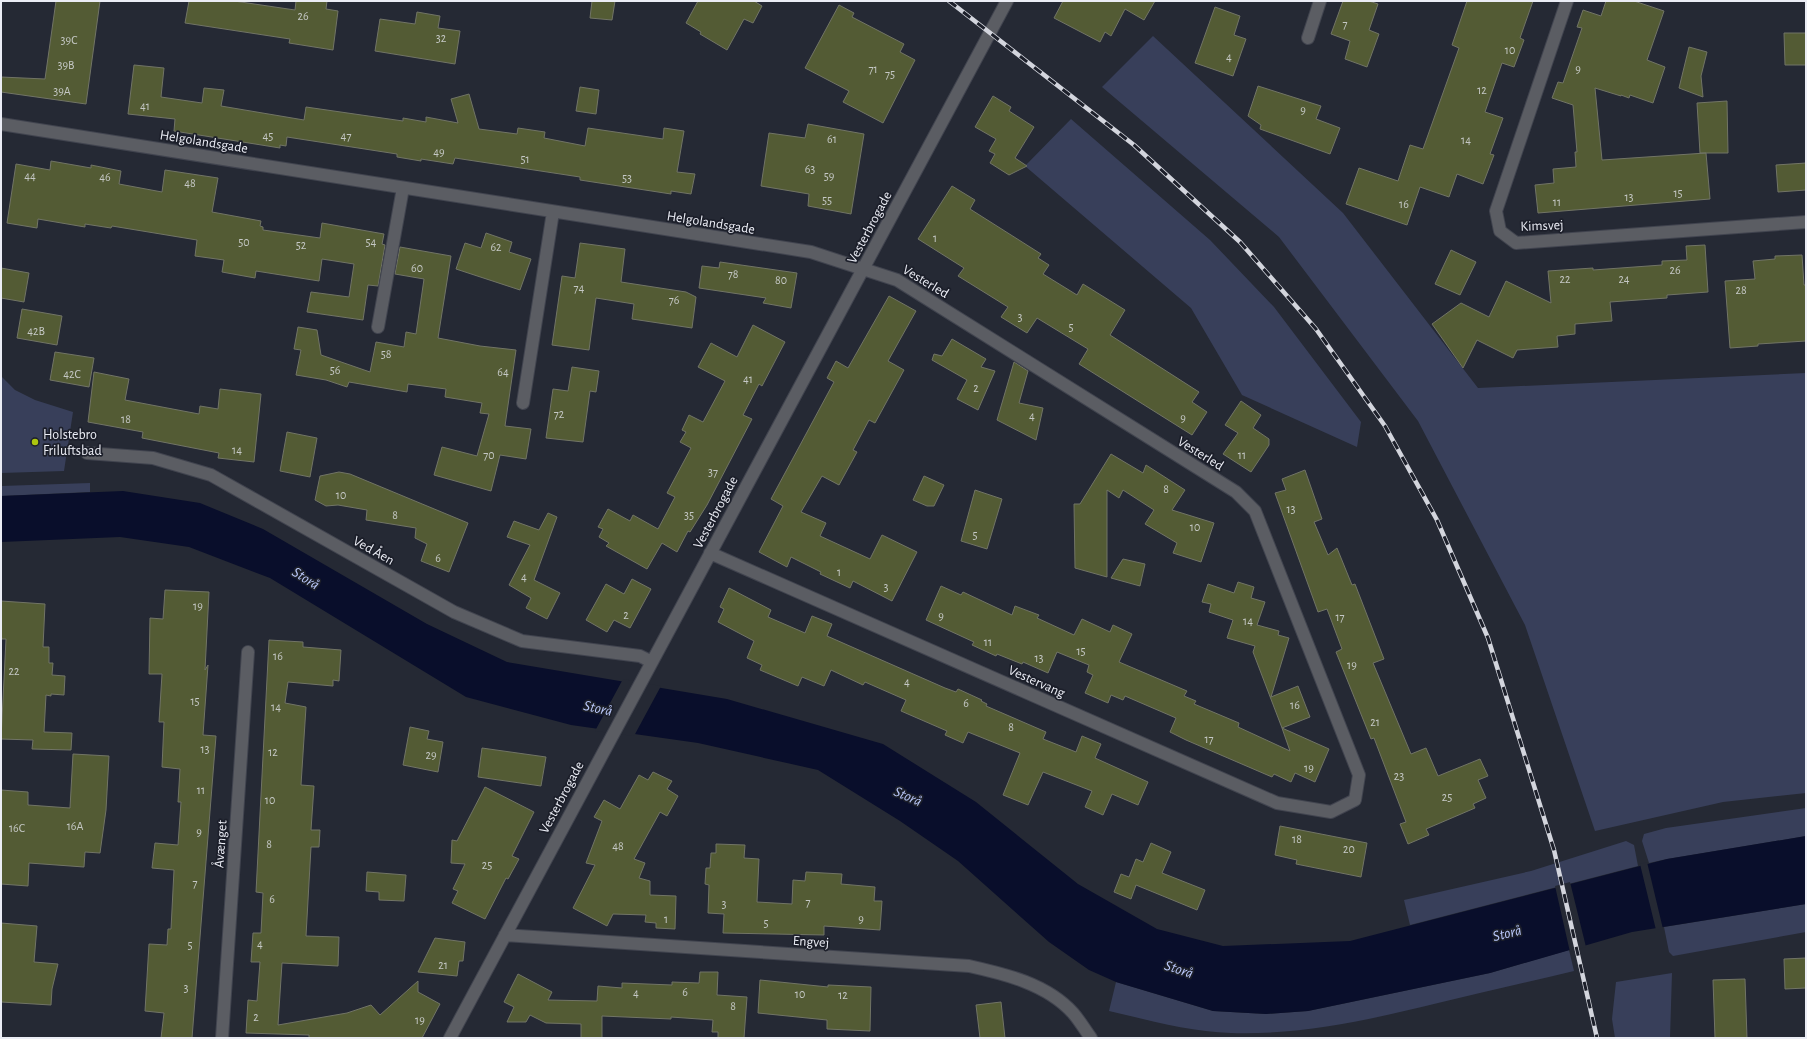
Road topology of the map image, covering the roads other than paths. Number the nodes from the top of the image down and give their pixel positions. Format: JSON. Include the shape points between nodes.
{"nodes":[{"id":1,"x":1007,"y":1,"type":"edge"},
{"id":2,"x":1320,"y":1,"type":"edge"},
{"id":3,"x":1567,"y":1,"type":"edge"},
{"id":4,"x":1308,"y":38,"type":"dead end"},
{"id":5,"x":1,"y":124,"type":"edge"},
{"id":6,"x":403,"y":188,"type":"junction"},
{"id":7,"x":553,"y":212,"type":"junction"},
{"id":8,"x":1806,"y":222,"type":"edge"},
{"id":9,"x":864,"y":268,"type":"junction"},
{"id":10,"x":378,"y":327,"type":"dead end"},
{"id":11,"x":523,"y":403,"type":"dead end"},
{"id":12,"x":87,"y":453,"type":"dead end"},
{"id":13,"x":710,"y":553,"type":"junction"},
{"id":14,"x":248,"y":652,"type":"dead end"},
{"id":15,"x":652,"y":662,"type":"junction"},
{"id":16,"x":1355,"y":800,"type":"joint"},
{"id":17,"x":505,"y":935,"type":"junction"},
{"id":18,"x":222,"y":1038,"type":"edge"},
{"id":19,"x":450,"y":1038,"type":"edge"},
{"id":20,"x":1091,"y":1038,"type":"edge"}],
"edges":[{"from":1,"to":9,"type":"street","name":"Vesterbrogade"},
{"from":2,"to":4,"type":"street"},
{"from":3,"to":8,"type":"street","name":"Kimsvej","via":[[1496,211],[1500,231],[1516,243]]},
{"from":5,"to":6,"type":"street","name":"Helgolandsgade"},
{"from":6,"to":7,"type":"street","name":"Helgolandsgade"},
{"from":6,"to":10,"type":"street"},
{"from":7,"to":9,"type":"street","name":"Helgolandsgade","via":[[811,252]]},
{"from":7,"to":11,"type":"street"},
{"from":9,"to":13,"type":"street","name":"Vesterbrogade"},
{"from":9,"to":16,"type":"street","name":"Vesterled","via":[[896,280],[1236,492],[1255,511],[1359,775]]},
{"from":12,"to":15,"type":"street","name":"Ved Åen","via":[[153,458],[211,475],[454,612],[522,641],[640,656]]},
{"from":13,"to":15,"type":"street","name":"Vesterbrogade"},
{"from":13,"to":16,"type":"street","name":"Vestervang","via":[[1277,803],[1331,812]]},
{"from":14,"to":18,"type":"street","name":"Åvænget"},
{"from":15,"to":17,"type":"street","name":"Vesterbrogade"},
{"from":17,"to":19,"type":"street","name":"Vesterbrogade"},
{"from":17,"to":20,"type":"street","name":"Engvej","via":[[968,966],[1008,974],[1045,991],[1072,1012]]}]}
